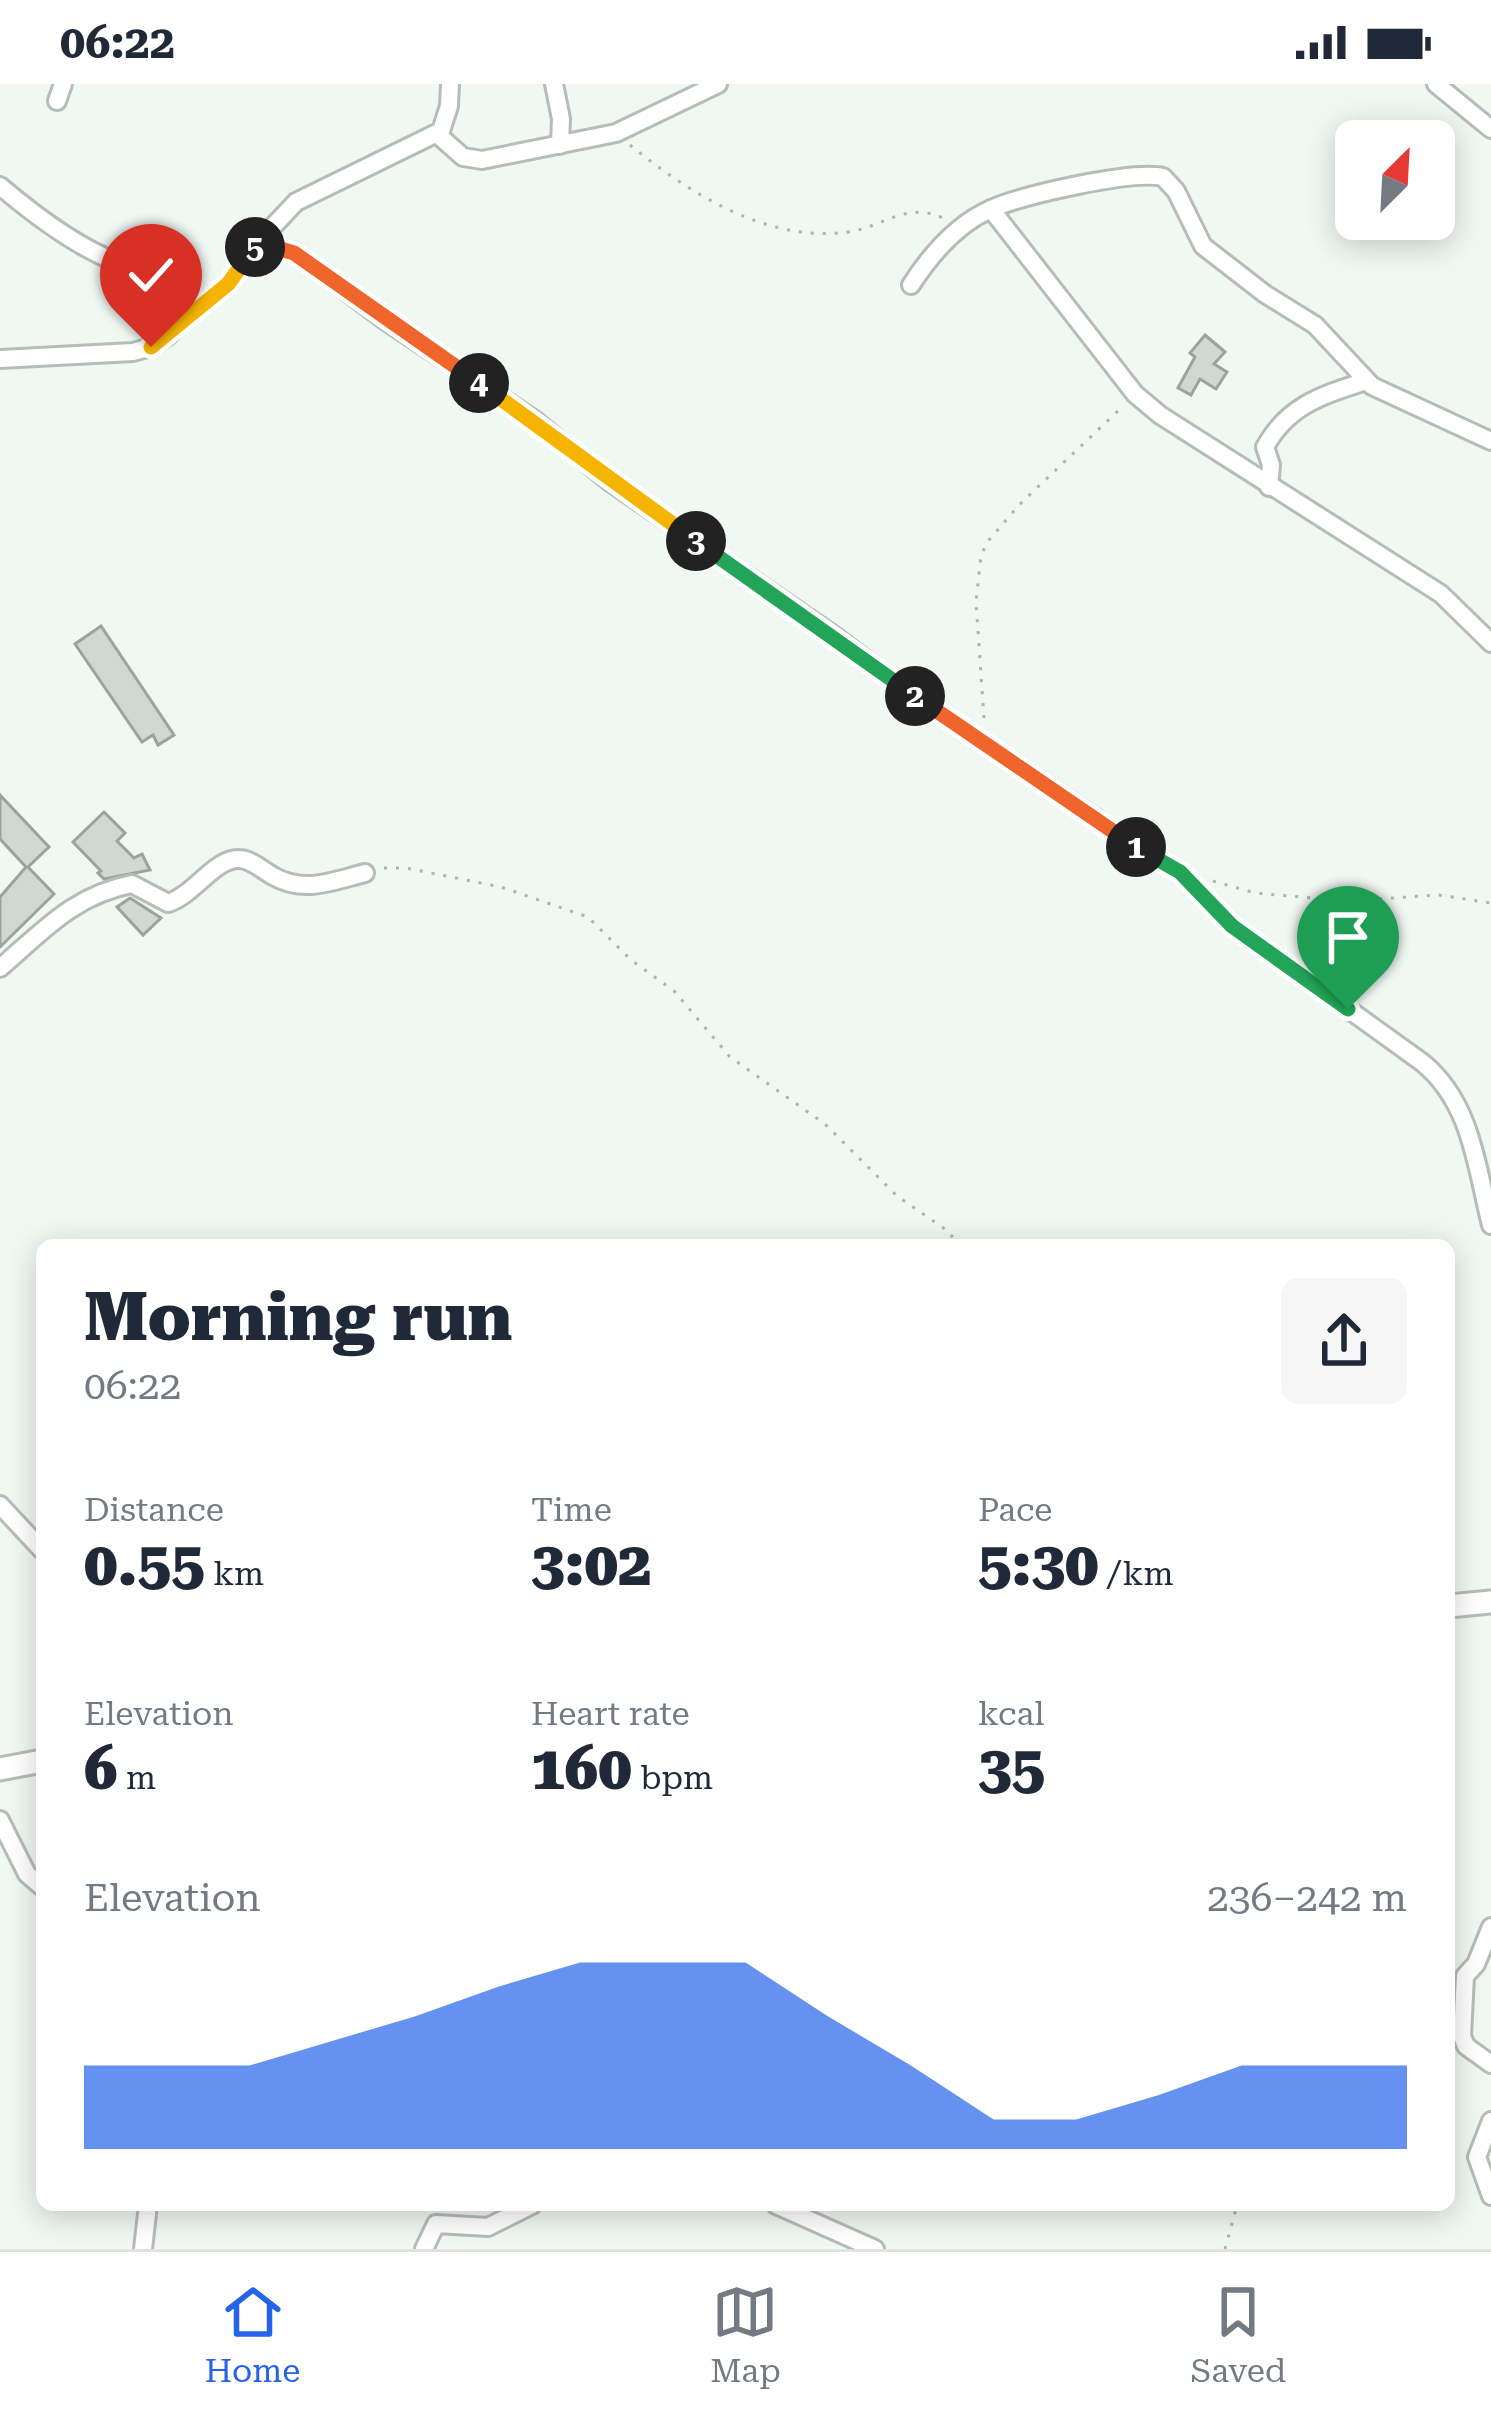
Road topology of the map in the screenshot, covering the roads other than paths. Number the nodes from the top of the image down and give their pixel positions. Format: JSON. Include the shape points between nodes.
{"nodes":[{"id":1,"x":450,"y":84,"type":"edge"},
{"id":2,"x":554,"y":84,"type":"edge"},
{"id":3,"x":718,"y":84,"type":"edge"},
{"id":4,"x":1436,"y":84,"type":"edge"},
{"id":5,"x":1491,"y":129,"type":"edge"},
{"id":6,"x":437,"y":134,"type":"junction"},
{"id":7,"x":560,"y":145,"type":"junction"},
{"id":8,"x":0,"y":186,"type":"edge"},
{"id":9,"x":992,"y":209,"type":"junction"},
{"id":10,"x":260,"y":243,"type":"junction"},
{"id":11,"x":911,"y":285,"type":"dead end"},
{"id":12,"x":184,"y":317,"type":"junction"},
{"id":13,"x":0,"y":359,"type":"edge"},
{"id":14,"x":1366,"y":381,"type":"junction"},
{"id":15,"x":1491,"y":440,"type":"edge"},
{"id":16,"x":1269,"y":487,"type":"junction"},
{"id":17,"x":1491,"y":643,"type":"edge"},
{"id":18,"x":365,"y":873,"type":"road end"},
{"id":19,"x":0,"y":968,"type":"edge"},
{"id":20,"x":1491,"y":1225,"type":"edge"},
{"id":21,"x":0,"y":1505,"type":"edge"},
{"id":22,"x":36,"y":1544,"type":"edge"},
{"id":23,"x":1491,"y":1602,"type":"edge"},
{"id":24,"x":1455,"y":1605,"type":"edge"},
{"id":25,"x":36,"y":1762,"type":"edge"},
{"id":26,"x":0,"y":1769,"type":"edge"},
{"id":27,"x":0,"y":1820,"type":"edge"},
{"id":28,"x":36,"y":1882,"type":"edge"},
{"id":29,"x":1491,"y":1927,"type":"edge"},
{"id":30,"x":1491,"y":2064,"type":"edge"},
{"id":31,"x":1491,"y":2121,"type":"edge"},
{"id":32,"x":1491,"y":2196,"type":"edge"},
{"id":33,"x":147,"y":2211,"type":"edge"},
{"id":34,"x":520,"y":2211,"type":"edge"},
{"id":35,"x":790,"y":2211,"type":"edge"},
{"id":36,"x":143,"y":2249,"type":"edge"},
{"id":37,"x":424,"y":2249,"type":"edge"},
{"id":38,"x":875,"y":2249,"type":"edge"}],
"edges":[{"from":1,"to":6,"type":"street"},
{"from":2,"to":7,"type":"street"},
{"from":3,"to":7,"type":"street","via":[[616,133]]},
{"from":4,"to":5,"type":"street"},
{"from":6,"to":7,"type":"street","via":[[474,161]]},
{"from":6,"to":10,"type":"street","via":[[312,191]]},
{"from":8,"to":12,"type":"street","via":[[115,262],[166,270]]},
{"from":9,"to":11,"type":"street","via":[[947,239]]},
{"from":9,"to":14,"type":"street","via":[[1130,174],[1163,177],[1203,246],[1315,326]]},
{"from":9,"to":16,"type":"street","via":[[1136,394]]},
{"from":10,"to":12,"type":"street","via":[[228,284]]},
{"from":10,"to":20,"type":"street","via":[[294,253],[610,482],[1124,841],[1180,872],[1232,926],[1447,1082],[1465,1118]]},
{"from":12,"to":13,"type":"street","via":[[169,335],[133,352]]},
{"from":14,"to":15,"type":"street"},
{"from":14,"to":16,"type":"street","via":[[1315,398],[1285,419],[1265,447]]},
{"from":16,"to":17,"type":"street","via":[[1441,594]]},
{"from":18,"to":19,"type":"street","via":[[300,886],[235,859],[168,903],[132,884],[110,889],[68,908]]},
{"from":21,"to":22,"type":"street"},
{"from":23,"to":24,"type":"street"},
{"from":25,"to":26,"type":"street"},
{"from":27,"to":28,"type":"street"},
{"from":29,"to":30,"type":"street","via":[[1465,1976],[1462,2036]]},
{"from":31,"to":32,"type":"street","via":[[1477,2157]]},
{"from":33,"to":36,"type":"street"},
{"from":34,"to":37,"type":"street","via":[[488,2227],[436,2224]]},
{"from":35,"to":38,"type":"street"}]}
